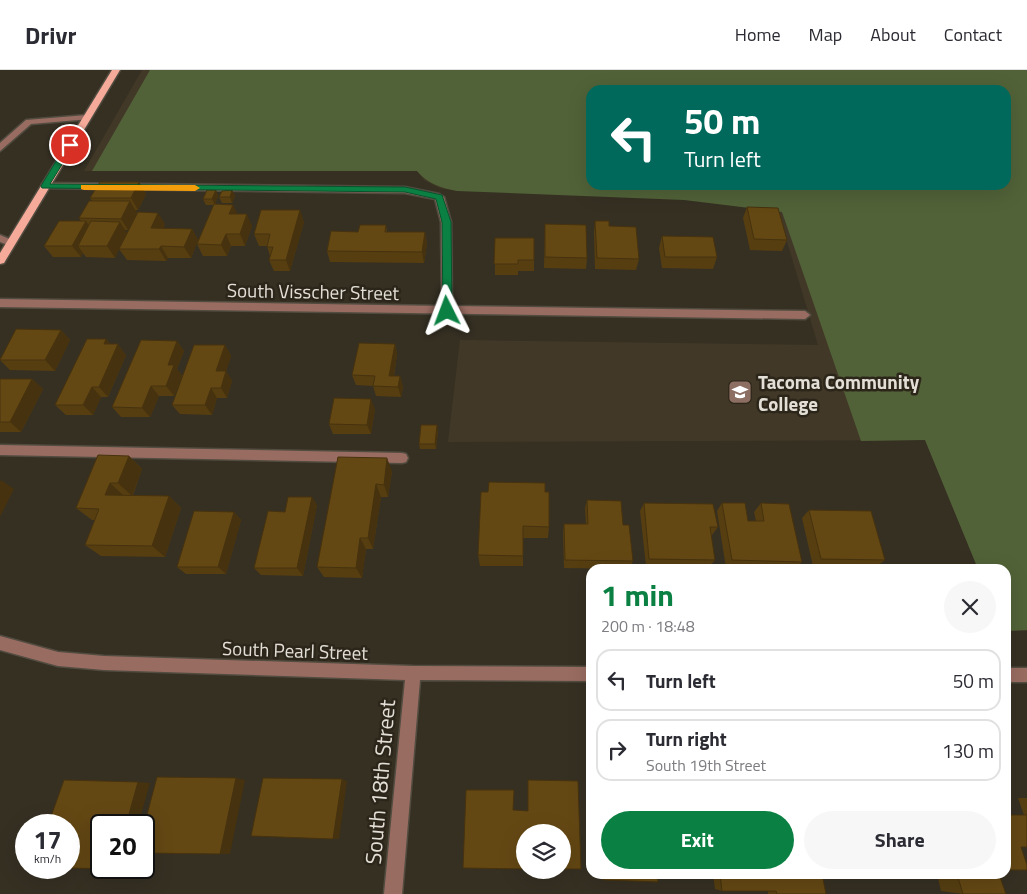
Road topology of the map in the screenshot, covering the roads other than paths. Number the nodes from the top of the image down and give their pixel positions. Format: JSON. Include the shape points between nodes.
{"nodes":[{"id":1,"x":116,"y":70,"type":"edge"},
{"id":2,"x":87,"y":117,"type":"junction"},
{"id":3,"x":0,"y":148,"type":"edge"},
{"id":4,"x":45,"y":186,"type":"junction"},
{"id":5,"x":0,"y":238,"type":"edge"},
{"id":6,"x":11,"y":242,"type":"junction"},
{"id":7,"x":0,"y":261,"type":"edge"},
{"id":8,"x":0,"y":303,"type":"edge"},
{"id":9,"x":447,"y":311,"type":"junction"},
{"id":10,"x":805,"y":315,"type":"dead end"},
{"id":11,"x":0,"y":450,"type":"edge"},
{"id":12,"x":402,"y":458,"type":"dead end"},
{"id":13,"x":0,"y":643,"type":"edge"},
{"id":14,"x":413,"y":674,"type":"junction"},
{"id":15,"x":586,"y":674,"type":"edge"},
{"id":16,"x":1011,"y":675,"type":"edge"},
{"id":17,"x":1027,"y":676,"type":"edge"},
{"id":18,"x":393,"y":894,"type":"edge"}],
"edges":[{"from":1,"to":2,"type":"main road"},
{"from":2,"to":3,"type":"street","via":[[28,122]]},
{"from":2,"to":4,"type":"main road"},
{"from":4,"to":6,"type":"main road"},
{"from":4,"to":9,"type":"street","via":[[405,190],[433,195],[439,197],[446,222]]},
{"from":5,"to":6,"type":"street"},
{"from":6,"to":7,"type":"main road"},
{"from":8,"to":9,"type":"street","name":"South Visscher Street"},
{"from":9,"to":10,"type":"street","name":"South Visscher Street"},
{"from":11,"to":12,"type":"street"},
{"from":13,"to":14,"type":"street","name":"South Pearl Street","via":[[58,659],[104,664]]},
{"from":14,"to":15,"type":"street","name":"South Pearl Street"},
{"from":14,"to":18,"type":"street","name":"South 18th Street"},
{"from":16,"to":17,"type":"street"}]}
